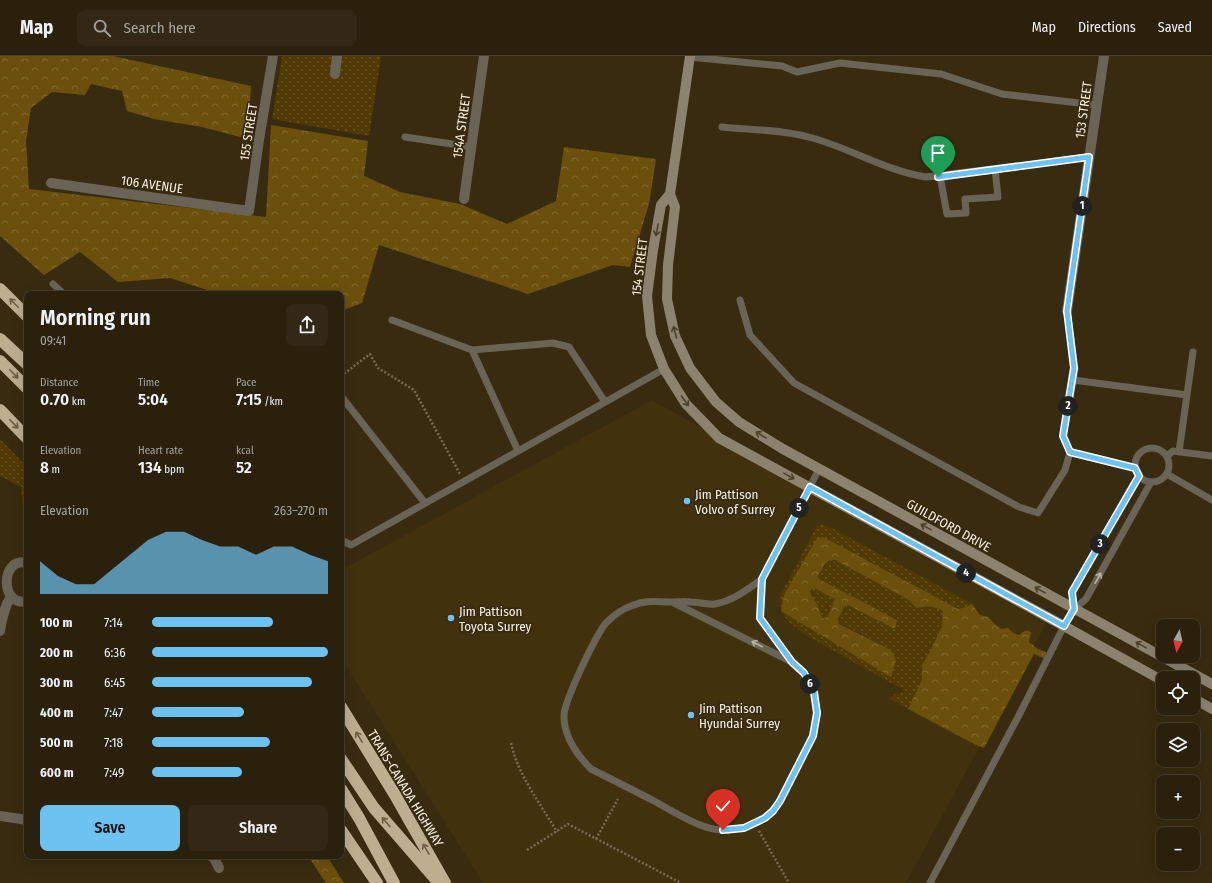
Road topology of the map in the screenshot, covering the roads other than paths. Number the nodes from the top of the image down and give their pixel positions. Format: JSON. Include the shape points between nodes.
{"nodes":[{"id":1,"x":273,"y":56,"type":"edge"},
{"id":2,"x":337,"y":56,"type":"edge"},
{"id":3,"x":484,"y":56,"type":"edge"},
{"id":4,"x":1104,"y":56,"type":"edge"},
{"id":5,"x":689,"y":57,"type":"edge"},
{"id":6,"x":335,"y":74,"type":"dead end"},
{"id":7,"x":1096,"y":105,"type":"junction"},
{"id":8,"x":722,"y":127,"type":"dead end"},
{"id":9,"x":405,"y":137,"type":"dead end"},
{"id":10,"x":472,"y":147,"type":"junction"},
{"id":11,"x":1089,"y":157,"type":"junction"},
{"id":12,"x":995,"y":169,"type":"junction"},
{"id":13,"x":940,"y":176,"type":"junction"},
{"id":14,"x":50,"y":183,"type":"dead end"},
{"id":15,"x":670,"y":194,"type":"junction"},
{"id":16,"x":464,"y":199,"type":"dead end"},
{"id":17,"x":249,"y":211,"type":"joint"},
{"id":18,"x":53,"y":284,"type":"dead end"},
{"id":19,"x":0,"y":290,"type":"edge"},
{"id":20,"x":61,"y":291,"type":"edge"},
{"id":21,"x":740,"y":300,"type":"dead end"},
{"id":22,"x":1067,"y":311,"type":"joint"},
{"id":23,"x":24,"y":313,"type":"edge"},
{"id":24,"x":392,"y":320,"type":"dead end"},
{"id":25,"x":0,"y":339,"type":"edge"},
{"id":26,"x":472,"y":350,"type":"junction"},
{"id":27,"x":1193,"y":352,"type":"dead end"},
{"id":28,"x":0,"y":361,"type":"edge"},
{"id":29,"x":24,"y":361,"type":"edge"},
{"id":30,"x":690,"y":368,"type":"joint"},
{"id":31,"x":664,"y":369,"type":"junction"},
{"id":32,"x":1073,"y":380,"type":"junction"},
{"id":33,"x":24,"y":385,"type":"edge"},
{"id":34,"x":1187,"y":395,"type":"junction"},
{"id":35,"x":344,"y":400,"type":"edge"},
{"id":36,"x":605,"y":402,"type":"junction"},
{"id":37,"x":0,"y":410,"type":"edge"},
{"id":38,"x":24,"y":435,"type":"edge"},
{"id":39,"x":518,"y":451,"type":"junction"},
{"id":40,"x":1070,"y":452,"type":"junction"},
{"id":41,"x":1179,"y":452,"type":"junction"},
{"id":42,"x":1167,"y":456,"type":"junction"},
{"id":43,"x":1212,"y":456,"type":"edge"},
{"id":44,"x":1135,"y":468,"type":"junction"},
{"id":45,"x":819,"y":469,"type":"junction"},
{"id":46,"x":1167,"y":474,"type":"junction"},
{"id":47,"x":1139,"y":476,"type":"junction"},
{"id":48,"x":1151,"y":482,"type":"junction"},
{"id":49,"x":810,"y":487,"type":"junction"},
{"id":50,"x":1212,"y":500,"type":"edge"},
{"id":51,"x":425,"y":504,"type":"junction"},
{"id":52,"x":344,"y":542,"type":"edge"},
{"id":53,"x":24,"y":563,"type":"edge"},
{"id":54,"x":762,"y":579,"type":"junction"},
{"id":55,"x":10,"y":598,"type":"junction"},
{"id":56,"x":24,"y":600,"type":"edge"},
{"id":57,"x":672,"y":602,"type":"junction"},
{"id":58,"x":1074,"y":609,"type":"junction"},
{"id":59,"x":1064,"y":626,"type":"junction"},
{"id":60,"x":0,"y":631,"type":"edge"},
{"id":61,"x":792,"y":662,"type":"junction"},
{"id":62,"x":1156,"y":677,"type":"edge"},
{"id":63,"x":1212,"y":684,"type":"edge"},
{"id":64,"x":1200,"y":702,"type":"edge"},
{"id":65,"x":1212,"y":709,"type":"edge"},
{"id":66,"x":344,"y":713,"type":"edge"},
{"id":67,"x":344,"y":763,"type":"edge"},
{"id":68,"x":344,"y":794,"type":"edge"},
{"id":69,"x":0,"y":816,"type":"edge"},
{"id":70,"x":24,"y":820,"type":"edge"},
{"id":71,"x":344,"y":834,"type":"edge"},
{"id":72,"x":344,"y":836,"type":"edge"},
{"id":73,"x":214,"y":859,"type":"edge"},
{"id":74,"x":219,"y":868,"type":"dead end"},
{"id":75,"x":368,"y":883,"type":"edge"},
{"id":76,"x":377,"y":883,"type":"edge"},
{"id":77,"x":394,"y":883,"type":"edge"},
{"id":78,"x":439,"y":883,"type":"edge"},
{"id":79,"x":445,"y":883,"type":"edge"},
{"id":80,"x":930,"y":883,"type":"edge"}],
"edges":[{"from":1,"to":17,"type":"street","name":"155 STREET"},
{"from":2,"to":6,"type":"street"},
{"from":3,"to":10,"type":"street","name":"154A STREET"},
{"from":4,"to":7,"type":"street","name":"153 STREET"},
{"from":5,"to":7,"type":"lane","via":[[782,66],[797,72],[840,63],[941,74],[1002,94]]},
{"from":5,"to":15,"type":"main road","name":"154 STREET"},
{"from":7,"to":11,"type":"street","name":"153 STREET"},
{"from":8,"to":13,"type":"lane","via":[[805,136],[901,172],[926,177]]},
{"from":9,"to":10,"type":"lane"},
{"from":10,"to":16,"type":"street","name":"154A STREET"},
{"from":11,"to":12,"type":"lane"},
{"from":11,"to":22,"type":"street","name":"153 STREET"},
{"from":12,"to":13,"type":"lane"},
{"from":12,"to":13,"type":"lane","via":[[998,197],[965,199],[966,213],[947,214]]},
{"from":14,"to":17,"type":"street","name":"106 AVENUE"},
{"from":30,"to":15,"type":"main road","name":"154 STREET","one_way":true,"via":[[675,336],[667,300],[668,265],[675,207]]},
{"from":15,"to":31,"type":"main road","name":"154 STREET","one_way":true,"via":[[661,205],[646,296],[651,335]]},
{"from":18,"to":20,"type":"lane"},
{"from":23,"to":19,"type":"highway","one_way":true},
{"from":21,"to":40,"type":"lane","via":[[750,335],[794,382],[1019,507],[1038,513],[1065,470]]},
{"from":22,"to":32,"type":"lane","via":[[1074,368]]},
{"from":24,"to":26,"type":"lane"},
{"from":25,"to":29,"type":"highway"},
{"from":26,"to":36,"type":"lane","via":[[553,343],[569,347]]},
{"from":26,"to":39,"type":"lane"},
{"from":27,"to":34,"type":"lane"},
{"from":28,"to":33,"type":"highway","one_way":true},
{"from":45,"to":30,"type":"main road","name":"GUILDFORD DRIVE","one_way":true,"via":[[739,422],[716,402]]},
{"from":31,"to":36,"type":"lane"},
{"from":31,"to":49,"type":"main road","one_way":true,"via":[[686,404],[720,438]]},
{"from":32,"to":34,"type":"lane"},
{"from":32,"to":40,"type":"lane","via":[[1063,436]]},
{"from":34,"to":41,"type":"lane"},
{"from":35,"to":51,"type":"lane"},
{"from":36,"to":39,"type":"lane"},
{"from":37,"to":38,"type":"highway","one_way":true},
{"from":39,"to":51,"type":"lane"},
{"from":40,"to":44,"type":"lane"},
{"from":41,"to":42,"type":"lane","via":[[1173,451]]},
{"from":41,"to":43,"type":"lane"},
{"from":42,"to":44,"type":"lane","via":[[1156,449],[1145,450],[1137,457]]},
{"from":42,"to":46,"type":"lane","via":[[1170,465]]},
{"from":44,"to":47,"type":"lane"},
{"from":45,"to":49,"type":"lane"},
{"from":58,"to":45,"type":"main road","name":"GUILDFORD DRIVE","one_way":true},
{"from":46,"to":48,"type":"lane","via":[[1162,480]]},
{"from":46,"to":50,"type":"lane"},
{"from":47,"to":48,"type":"lane"},
{"from":47,"to":58,"type":"lane","via":[[1072,592]]},
{"from":58,"to":48,"type":"lane","one_way":true,"via":[[1086,599]]},
{"from":49,"to":54,"type":"lane"},
{"from":49,"to":59,"type":"main road"},
{"from":51,"to":52,"type":"lane","via":[[351,545]]},
{"from":53,"to":55,"type":"street","via":[[11,565],[4,574],[3,586]]},
{"from":54,"to":57,"type":"lane","via":[[741,594],[714,604]]},
{"from":54,"to":61,"type":"lane","via":[[760,618]]},
{"from":55,"to":56,"type":"street"},
{"from":55,"to":60,"type":"street"},
{"from":61,"to":57,"type":"lane","one_way":true},
{"from":57,"to":61,"type":"lane","via":[[646,601],[630,606],[606,623],[570,693],[564,716],[568,737],[578,754],[592,768],[700,825],[723,830],[744,828],[765,818],[780,801],[813,736],[817,713],[814,692],[804,673]]},
{"from":58,"to":59,"type":"lane"},
{"from":63,"to":58,"type":"main road","name":"GUILDFORD DRIVE","one_way":true},
{"from":59,"to":62,"type":"main road"},
{"from":59,"to":80,"type":"lane"},
{"from":64,"to":65,"type":"main road"},
{"from":79,"to":66,"type":"highway","name":"TRANS-CANADA HIGHWAY","one_way":true},
{"from":78,"to":67,"type":"highway","one_way":true,"via":[[374,808]]},
{"from":68,"to":77,"type":"highway"},
{"from":69,"to":70,"type":"street"},
{"from":71,"to":76,"type":"highway"},
{"from":72,"to":75,"type":"highway"},
{"from":73,"to":74,"type":"street"}]}
